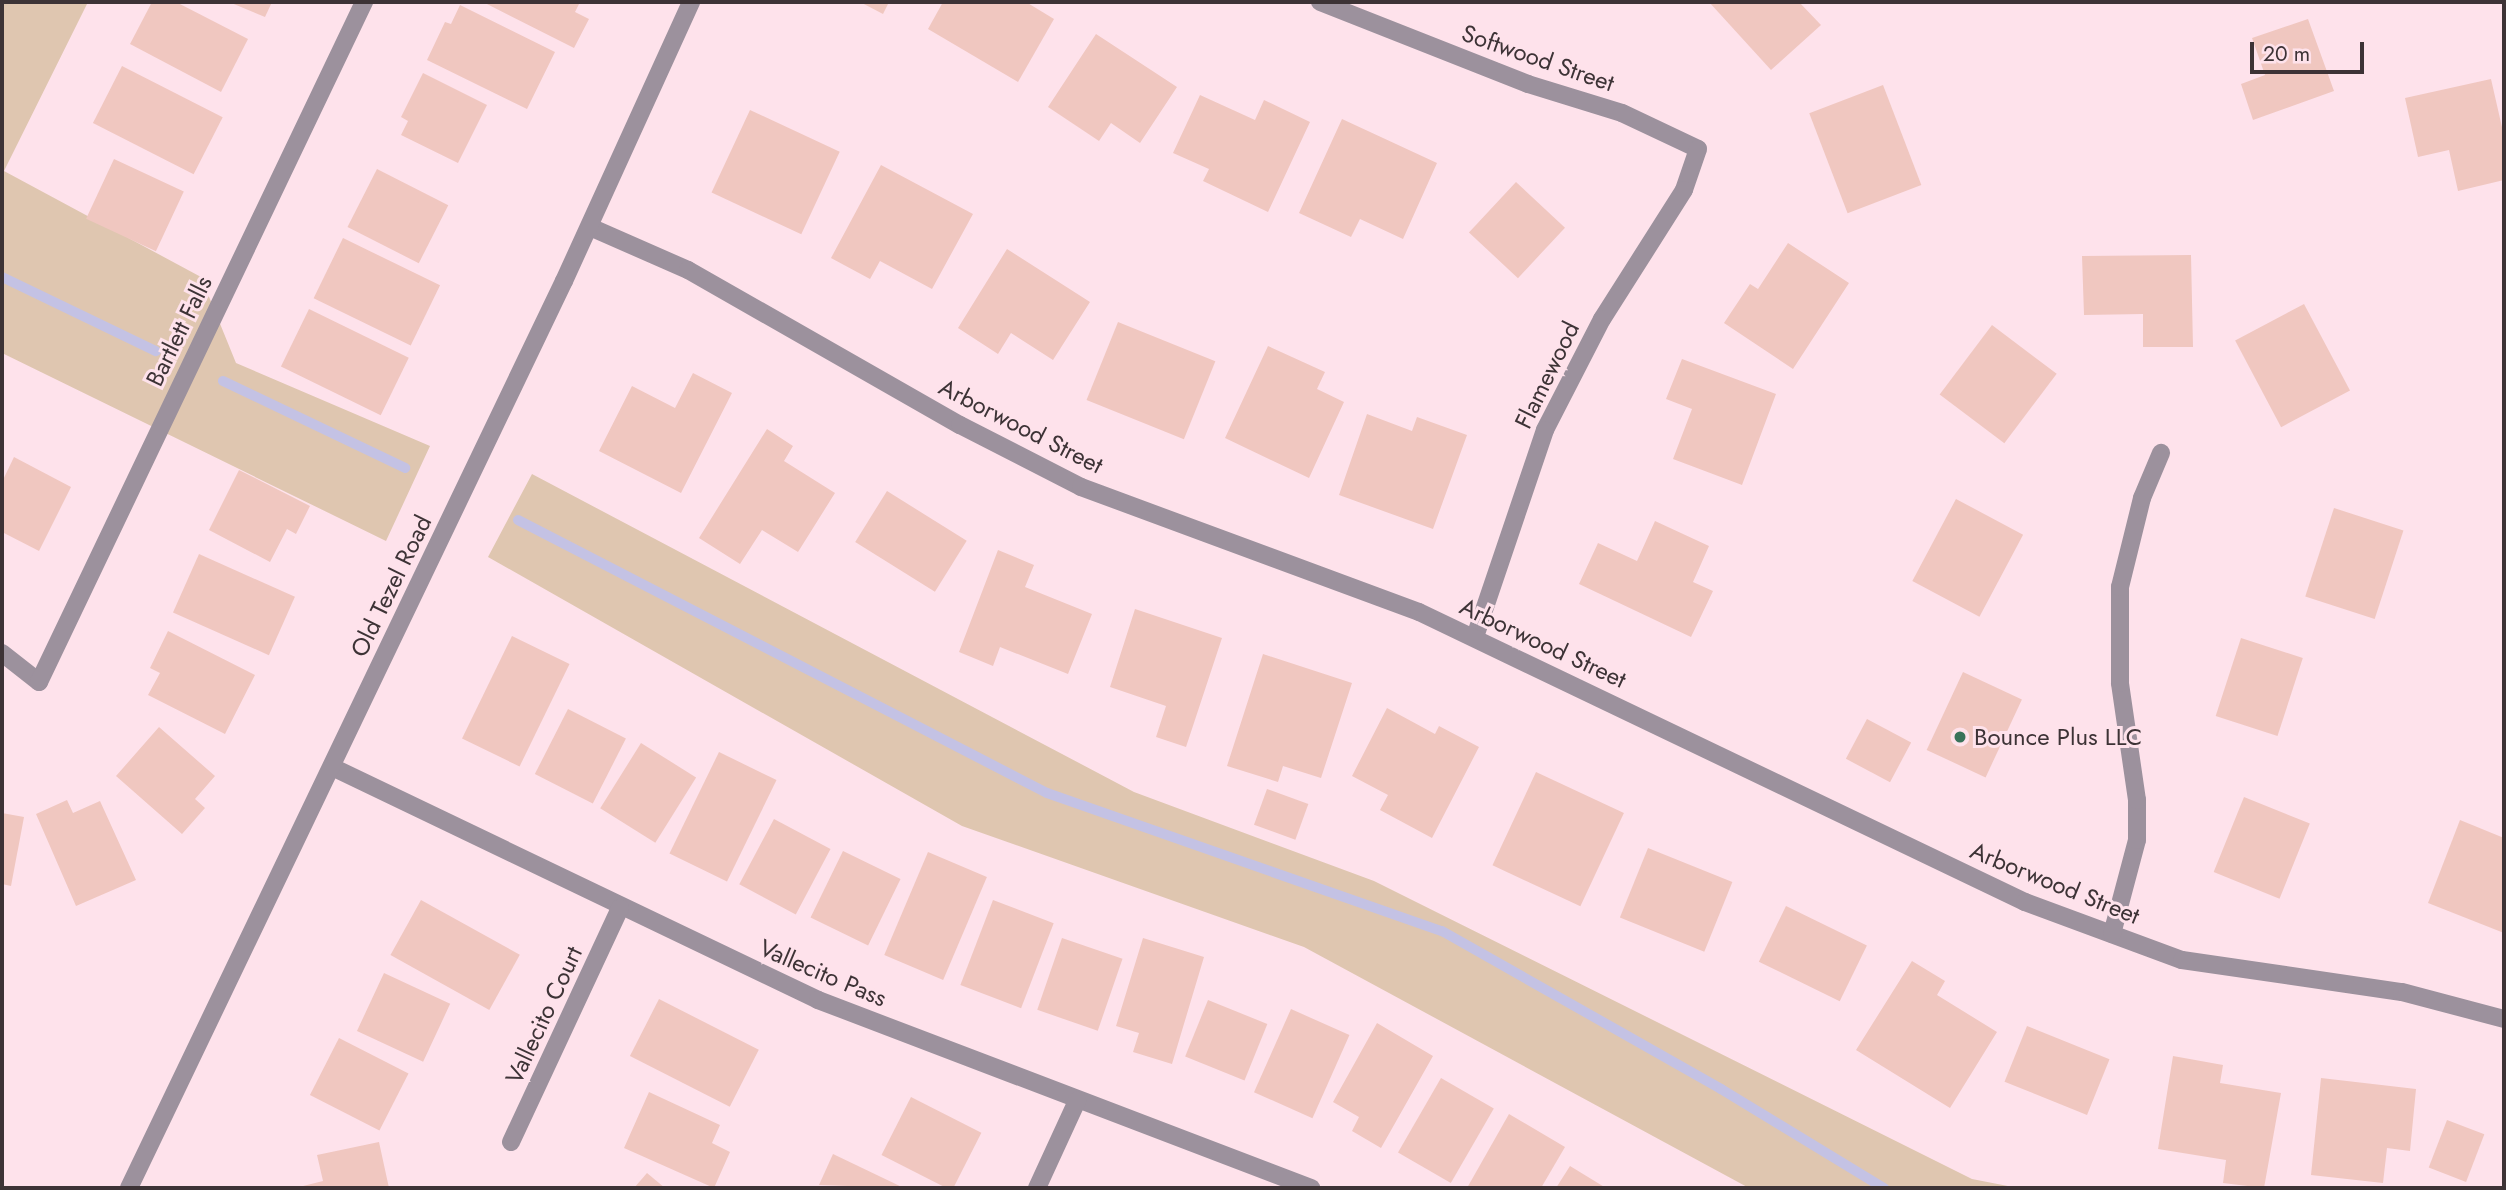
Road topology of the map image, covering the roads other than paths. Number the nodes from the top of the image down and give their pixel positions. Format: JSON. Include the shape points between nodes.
{"nodes":[{"id":1,"x":364,"y":2,"type":"edge"},
{"id":2,"x":691,"y":2,"type":"edge"},
{"id":3,"x":1320,"y":2,"type":"edge"},
{"id":4,"x":1698,"y":149,"type":"joint"},
{"id":5,"x":590,"y":227,"type":"junction"},
{"id":6,"x":2161,"y":453,"type":"dead end"},
{"id":7,"x":1475,"y":637,"type":"junction"},
{"id":8,"x":2,"y":653,"type":"edge"},
{"id":9,"x":332,"y":767,"type":"junction"},
{"id":10,"x":620,"y":908,"type":"junction"},
{"id":11,"x":2112,"y":934,"type":"junction"},
{"id":12,"x":2504,"y":1019,"type":"edge"},
{"id":13,"x":1077,"y":1101,"type":"junction"},
{"id":14,"x":511,"y":1142,"type":"dead end"},
{"id":15,"x":129,"y":1188,"type":"edge"},
{"id":16,"x":1037,"y":1188,"type":"edge"},
{"id":17,"x":1311,"y":1188,"type":"edge"}],
"edges":[{"from":1,"to":8,"type":"street","name":"Bartlett Falls","via":[[39,682]]},
{"from":2,"to":5,"type":"street","name":"Old Tezel Road"},
{"from":3,"to":4,"type":"street","name":"Softwood Street","via":[[1528,84],[1622,113]]},
{"from":4,"to":7,"type":"street","name":"Flamewood","via":[[1684,190],[1602,319],[1545,430]]},
{"from":5,"to":7,"type":"street","name":"Arborwood Street","via":[[688,270],[960,425],[1081,487]]},
{"from":5,"to":9,"type":"street","name":"Old Tezel Road"},
{"from":6,"to":11,"type":"street","via":[[2142,498],[2120,587],[2120,683],[2137,800],[2137,840]]},
{"from":7,"to":11,"type":"street","name":"Arborwood Street","via":[[2025,902]]},
{"from":9,"to":10,"type":"street","name":"Vallecito Pass"},
{"from":9,"to":15,"type":"street","name":"Old Tezel Road"},
{"from":10,"to":13,"type":"street","name":"Vallecito Pass","via":[[818,1000]]},
{"from":10,"to":14,"type":"street","name":"Vallecito Court"},
{"from":11,"to":12,"type":"street","name":"Arborwood Street","via":[[2182,960],[2402,992]]},
{"from":13,"to":16,"type":"street"},
{"from":13,"to":17,"type":"street","name":"Vallecito Pass","via":[[1168,1130]]}]}
